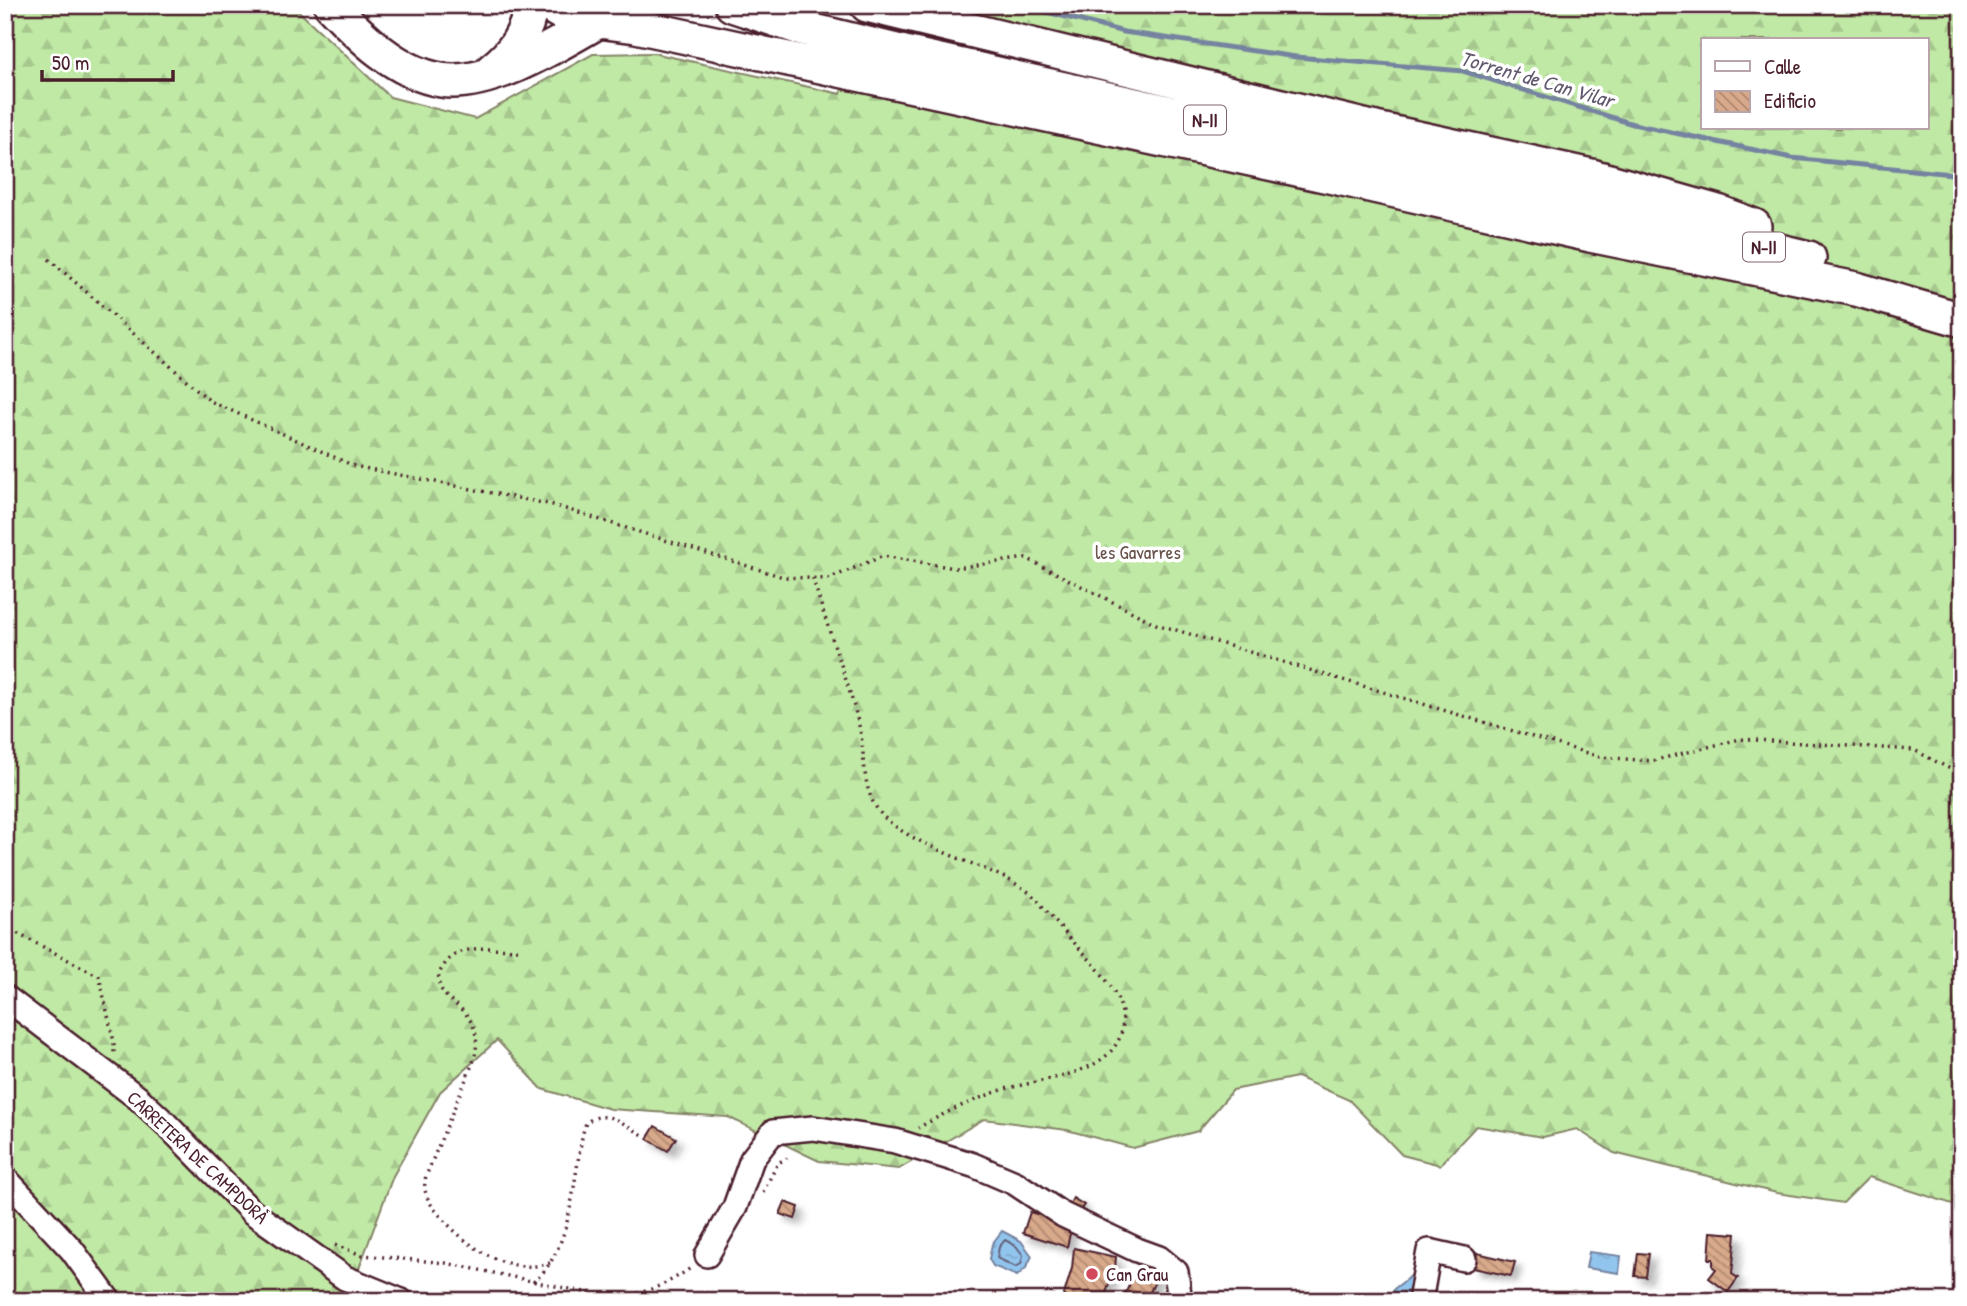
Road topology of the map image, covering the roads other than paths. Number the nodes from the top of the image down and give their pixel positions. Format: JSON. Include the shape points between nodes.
{"nodes":[{"id":1,"x":331,"y":5,"type":"edge"},
{"id":2,"x":531,"y":5,"type":"edge"},
{"id":3,"x":549,"y":5,"type":"edge"},
{"id":4,"x":645,"y":5,"type":"edge"},
{"id":5,"x":732,"y":5,"type":"edge"},
{"id":6,"x":867,"y":5,"type":"edge"},
{"id":7,"x":601,"y":22,"type":"junction"},
{"id":8,"x":487,"y":75,"type":"junction"},
{"id":9,"x":1849,"y":269,"type":"junction"},
{"id":10,"x":1962,"y":306,"type":"edge"},
{"id":11,"x":1962,"y":320,"type":"edge"},
{"id":12,"x":5,"y":997,"type":"edge"},
{"id":13,"x":5,"y":1178,"type":"edge"},
{"id":14,"x":707,"y":1255,"type":"road end"},
{"id":15,"x":1464,"y":1259,"type":"dead end"},
{"id":16,"x":109,"y":1301,"type":"edge"},
{"id":17,"x":401,"y":1301,"type":"edge"},
{"id":18,"x":1180,"y":1301,"type":"edge"},
{"id":19,"x":1420,"y":1301,"type":"edge"}],
"edges":[{"from":1,"to":8,"type":"highway","via":[[371,43],[410,70],[442,80]]},
{"from":2,"to":8,"type":"highway","via":[[516,46]]},
{"from":3,"to":7,"type":"highway","via":[[572,18]]},
{"from":4,"to":7,"type":"highway","via":[[625,17]]},
{"from":5,"to":9,"type":"highway","number":"N-II","via":[[798,27],[913,55]]},
{"from":6,"to":9,"type":"highway","via":[[1376,129],[1625,184],[1718,212]]},
{"from":7,"to":8,"type":"highway","via":[[527,61]]},
{"from":7,"to":11,"type":"highway","via":[[1856,289]]},
{"from":9,"to":10,"type":"highway","number":"N-II"},
{"from":12,"to":17,"type":"street","name":"CARRETERA DE CAMPDORÀ","via":[[165,1123],[252,1212],[345,1278]]},
{"from":13,"to":16,"type":"street","via":[[65,1241]]},
{"from":14,"to":18,"type":"street","via":[[735,1207],[752,1159],[773,1132],[813,1128],[895,1141],[994,1173],[1063,1215],[1159,1258],[1176,1272]]},
{"from":15,"to":19,"type":"street","via":[[1429,1251]]}]}
